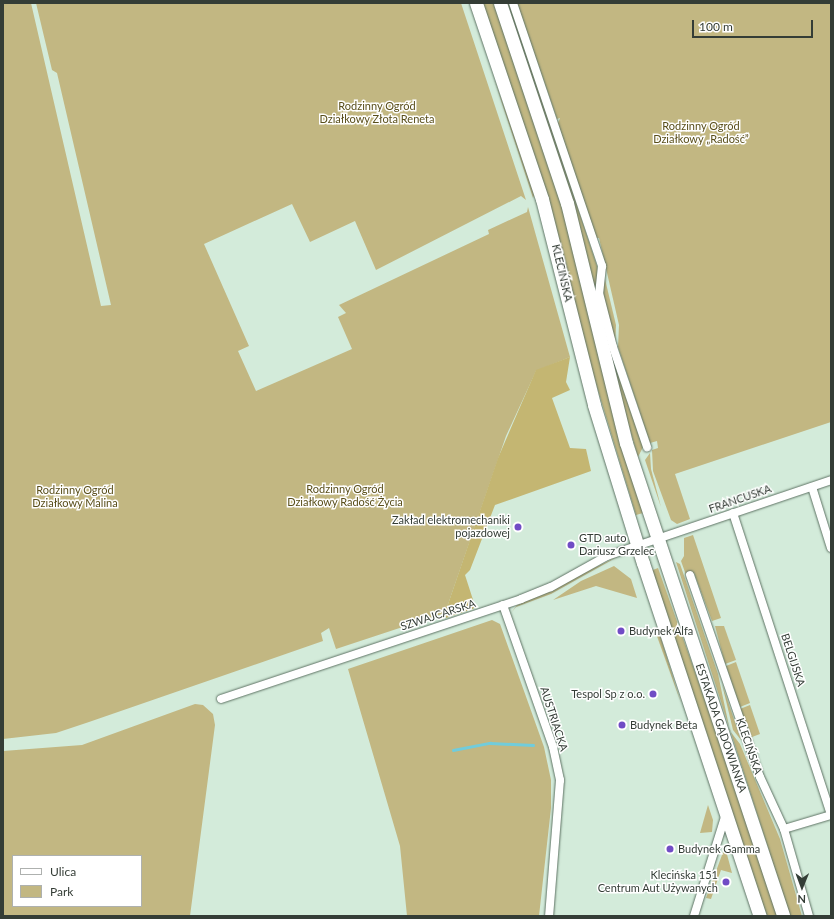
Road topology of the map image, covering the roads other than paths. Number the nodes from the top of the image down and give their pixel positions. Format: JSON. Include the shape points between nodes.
{"nodes":[{"id":1,"x":476,"y":3,"type":"edge"},
{"id":2,"x":500,"y":3,"type":"edge"},
{"id":3,"x":513,"y":3,"type":"edge"},
{"id":4,"x":648,"y":447,"type":"dead end"},
{"id":5,"x":831,"y":480,"type":"edge"},
{"id":6,"x":812,"y":487,"type":"junction"},
{"id":7,"x":733,"y":513,"type":"junction"},
{"id":8,"x":657,"y":539,"type":"junction"},
{"id":9,"x":638,"y":546,"type":"junction"},
{"id":10,"x":831,"y":548,"type":"edge"},
{"id":11,"x":690,"y":575,"type":"dead end"},
{"id":12,"x":503,"y":605,"type":"junction"},
{"id":13,"x":221,"y":699,"type":"dead end"},
{"id":14,"x":726,"y":812,"type":"junction"},
{"id":15,"x":831,"y":815,"type":"edge"},
{"id":16,"x":784,"y":829,"type":"junction"},
{"id":17,"x":549,"y":916,"type":"edge"},
{"id":18,"x":694,"y":916,"type":"edge"},
{"id":19,"x":760,"y":916,"type":"edge"},
{"id":20,"x":783,"y":916,"type":"edge"},
{"id":21,"x":809,"y":916,"type":"edge"}],
"edges":[{"from":1,"to":9,"type":"main road","name":"KLECIŃSKA","via":[[542,199],[594,405]]},
{"from":2,"to":8,"type":"main road","name":"KLECIŃSKA","via":[[567,203],[615,403]]},
{"from":3,"to":4,"type":"street","via":[[602,266],[599,293],[613,347]]},
{"from":5,"to":6,"type":"street","name":"FRANCUSKA"},
{"from":6,"to":7,"type":"street","name":"FRANCUSKA"},
{"from":6,"to":10,"type":"street"},
{"from":7,"to":8,"type":"street","name":"FRANCUSKA"},
{"from":7,"to":15,"type":"street","name":"BELGIJSKA"},
{"from":8,"to":9,"type":"street","name":"SZWAJCARSKA"},
{"from":8,"to":20,"type":"main road","name":"ESTAKADA GĄDOWIANKA"},
{"from":9,"to":12,"type":"street","name":"SZWAJCARSKA","via":[[595,561],[551,587]]},
{"from":9,"to":14,"type":"main road","name":"ESTAKADA GĄDOWIANKA"},
{"from":11,"to":16,"type":"street","name":"KLECIŃSKA","via":[[760,777]]},
{"from":12,"to":13,"type":"street","name":"SZWAJCARSKA"},
{"from":12,"to":17,"type":"street","name":"AUSTRIACKA","via":[[553,747],[560,780]]},
{"from":14,"to":18,"type":"street"},
{"from":14,"to":19,"type":"main road","name":"ESTAKADA GĄDOWIANKA"},
{"from":15,"to":16,"type":"street"},
{"from":16,"to":21,"type":"street","name":"KLECIŃSKA"}]}
